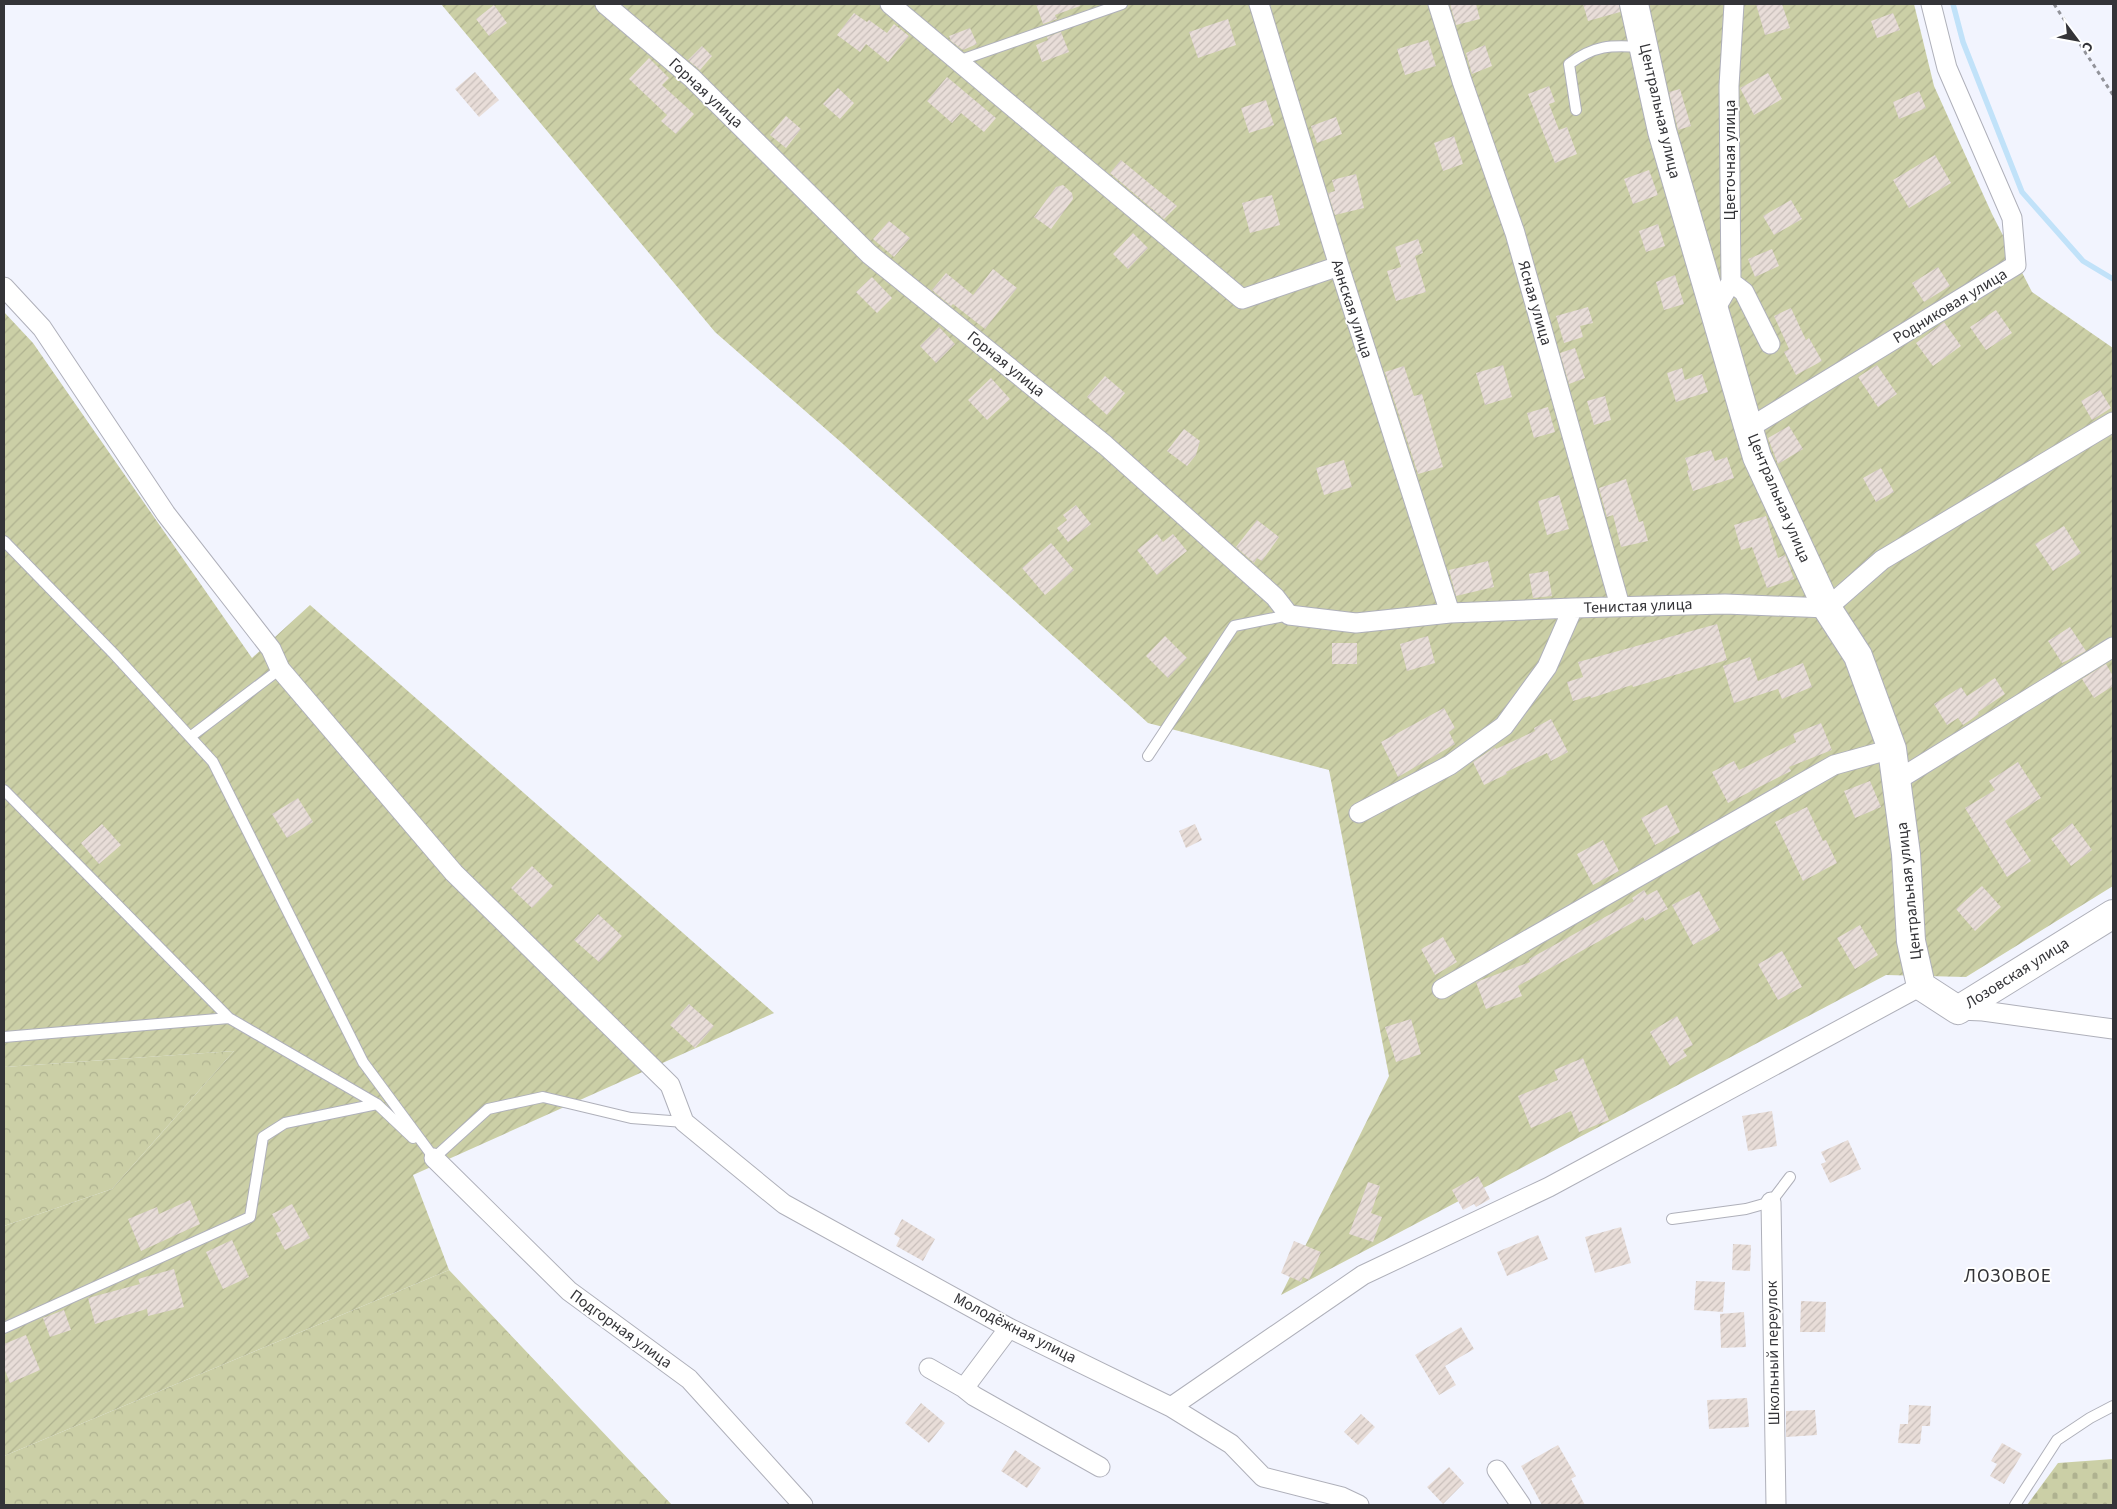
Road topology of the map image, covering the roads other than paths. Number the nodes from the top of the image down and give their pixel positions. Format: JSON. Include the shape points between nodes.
{"nodes":[{"id":1,"x":604,"y":4,"type":"edge"},
{"id":2,"x":890,"y":4,"type":"edge"},
{"id":3,"x":1122,"y":4,"type":"edge"},
{"id":4,"x":1259,"y":4,"type":"edge"},
{"id":5,"x":1438,"y":4,"type":"edge"},
{"id":6,"x":1634,"y":4,"type":"edge"},
{"id":7,"x":1734,"y":4,"type":"edge"},
{"id":8,"x":1931,"y":4,"type":"edge"},
{"id":9,"x":1645,"y":48,"type":"junction"},
{"id":10,"x":958,"y":61,"type":"junction"},
{"id":11,"x":1576,"y":110,"type":"dead end"},
{"id":12,"x":1339,"y":266,"type":"junction"},
{"id":13,"x":1731,"y":282,"type":"junction"},
{"id":14,"x":4,"y":287,"type":"edge"},
{"id":15,"x":1714,"y":311,"type":"junction"},
{"id":16,"x":1770,"y":344,"type":"dead end"},
{"id":17,"x":2113,"y":422,"type":"edge"},
{"id":18,"x":1749,"y":428,"type":"junction"},
{"id":19,"x":4,"y":541,"type":"edge"},
{"id":20,"x":1620,"y":606,"type":"junction"},
{"id":21,"x":1573,"y":608,"type":"junction"},
{"id":22,"x":1827,"y":608,"type":"junction"},
{"id":23,"x":1450,"y":613,"type":"junction"},
{"id":24,"x":1289,"y":615,"type":"junction"},
{"id":25,"x":2113,"y":646,"type":"edge"},
{"id":26,"x":280,"y":669,"type":"junction"},
{"id":27,"x":190,"y":737,"type":"junction"},
{"id":28,"x":1892,"y":749,"type":"junction"},
{"id":29,"x":1148,"y":756,"type":"dead end"},
{"id":30,"x":1896,"y":781,"type":"junction"},
{"id":31,"x":4,"y":790,"type":"edge"},
{"id":32,"x":1359,"y":813,"type":"dead end"},
{"id":33,"x":2113,"y":914,"type":"edge"},
{"id":34,"x":1921,"y":986,"type":"junction"},
{"id":35,"x":1442,"y":989,"type":"dead end"},
{"id":36,"x":1958,"y":1010,"type":"junction"},
{"id":37,"x":229,"y":1018,"type":"junction"},
{"id":38,"x":2113,"y":1029,"type":"edge"},
{"id":39,"x":4,"y":1037,"type":"edge"},
{"id":40,"x":378,"y":1104,"type":"junction"},
{"id":41,"x":684,"y":1122,"type":"junction"},
{"id":42,"x":434,"y":1158,"type":"junction"},
{"id":43,"x":1790,"y":1177,"type":"dead end"},
{"id":44,"x":1771,"y":1202,"type":"junction"},
{"id":45,"x":1672,"y":1219,"type":"dead end"},
{"id":46,"x":4,"y":1328,"type":"edge"},
{"id":47,"x":1009,"y":1328,"type":"junction"},
{"id":48,"x":929,"y":1368,"type":"dead end"},
{"id":49,"x":964,"y":1388,"type":"junction"},
{"id":50,"x":2113,"y":1406,"type":"edge"},
{"id":51,"x":1171,"y":1407,"type":"junction"},
{"id":52,"x":1100,"y":1466,"type":"dead end"},
{"id":53,"x":1498,"y":1470,"type":"dead end"},
{"id":54,"x":803,"y":1505,"type":"edge"},
{"id":55,"x":1358,"y":1505,"type":"edge"},
{"id":56,"x":1521,"y":1505,"type":"edge"},
{"id":57,"x":1776,"y":1505,"type":"edge"},
{"id":58,"x":2015,"y":1505,"type":"edge"}],
"edges":[{"from":1,"to":24,"type":"street","name":"Горная улица","via":[[692,78],[869,254],[1105,445],[1275,597]]},
{"from":2,"to":10,"type":"street"},
{"from":3,"to":10,"type":"lane"},
{"from":4,"to":12,"type":"street","name":"Аянская улица"},
{"from":5,"to":20,"type":"street","name":"Ясная улица","via":[[1516,233]]},
{"from":6,"to":9,"type":"main road","name":"Центральная улица"},
{"from":7,"to":13,"type":"street","name":"Цветочная улица","via":[[1729,86]]},
{"from":8,"to":18,"type":"street","name":"Родниковая улица","via":[[1947,68],[2012,218],[2016,265]]},
{"from":9,"to":11,"type":"lane","via":[[1612,45],[1584,53],[1569,64]]},
{"from":9,"to":15,"type":"main road","name":"Центральная улица","via":[[1662,131]]},
{"from":10,"to":12,"type":"street","via":[[1242,299]]},
{"from":12,"to":23,"type":"street","name":"Аянская улица"},
{"from":13,"to":15,"type":"street"},
{"from":13,"to":16,"type":"street","via":[[1744,292]]},
{"from":14,"to":26,"type":"street","via":[[42,328],[166,514],[271,649]]},
{"from":15,"to":18,"type":"main road","name":"Центральная улица"},
{"from":17,"to":22,"type":"street","via":[[1882,560]]},
{"from":18,"to":22,"type":"main road","name":"Центральная улица","via":[[1757,456]]},
{"from":19,"to":27,"type":"lane"},
{"from":20,"to":21,"type":"street","name":"Тенистая улица"},
{"from":20,"to":22,"type":"street","name":"Тенистая улица","via":[[1725,604]]},
{"from":21,"to":23,"type":"street","name":"Тенистая улица"},
{"from":21,"to":32,"type":"street","via":[[1547,667],[1504,726],[1450,765]]},
{"from":22,"to":28,"type":"main road","name":"Центральная улица","via":[[1858,656]]},
{"from":23,"to":24,"type":"street","via":[[1356,623]]},
{"from":24,"to":29,"type":"lane","via":[[1234,626]]},
{"from":25,"to":30,"type":"street"},
{"from":26,"to":27,"type":"lane"},
{"from":26,"to":41,"type":"street","via":[[454,873],[670,1085]]},
{"from":27,"to":42,"type":"lane","via":[[213,762],[363,1062]]},
{"from":28,"to":30,"type":"main road","name":"Центральная улица"},
{"from":28,"to":35,"type":"street","via":[[1834,765]]},
{"from":30,"to":34,"type":"main road","name":"Центральная улица","via":[[1906,854],[1911,941]]},
{"from":31,"to":37,"type":"lane"},
{"from":33,"to":36,"type":"main road","name":"Лозовская улица"},
{"from":34,"to":36,"type":"main road","name":"Лозовская улица"},
{"from":34,"to":51,"type":"street","via":[[1549,1187],[1363,1275]]},
{"from":36,"to":38,"type":"street"},
{"from":37,"to":39,"type":"lane"},
{"from":37,"to":40,"type":"lane"},
{"from":40,"to":42,"type":"lane"},
{"from":40,"to":46,"type":"lane","via":[[285,1123],[263,1137],[250,1217]]},
{"from":41,"to":42,"type":"lane","via":[[632,1118],[543,1097],[488,1109]]},
{"from":41,"to":47,"type":"street","name":"Молодёжная улица","via":[[784,1204]]},
{"from":42,"to":54,"type":"street","name":"Подгорная улица","via":[[568,1291],[689,1379]]},
{"from":43,"to":44,"type":"lane"},
{"from":44,"to":45,"type":"lane","via":[[1746,1209]]},
{"from":44,"to":57,"type":"street","name":"Школьный переулок"},
{"from":47,"to":49,"type":"street"},
{"from":47,"to":51,"type":"street","name":"Молодёжная улица"},
{"from":48,"to":49,"type":"street"},
{"from":49,"to":52,"type":"street"},
{"from":50,"to":58,"type":"lane","via":[[2057,1440]]},
{"from":51,"to":55,"type":"street","name":"Молодёжная улица","via":[[1231,1444],[1263,1477],[1342,1496]]},
{"from":53,"to":56,"type":"street"}]}
